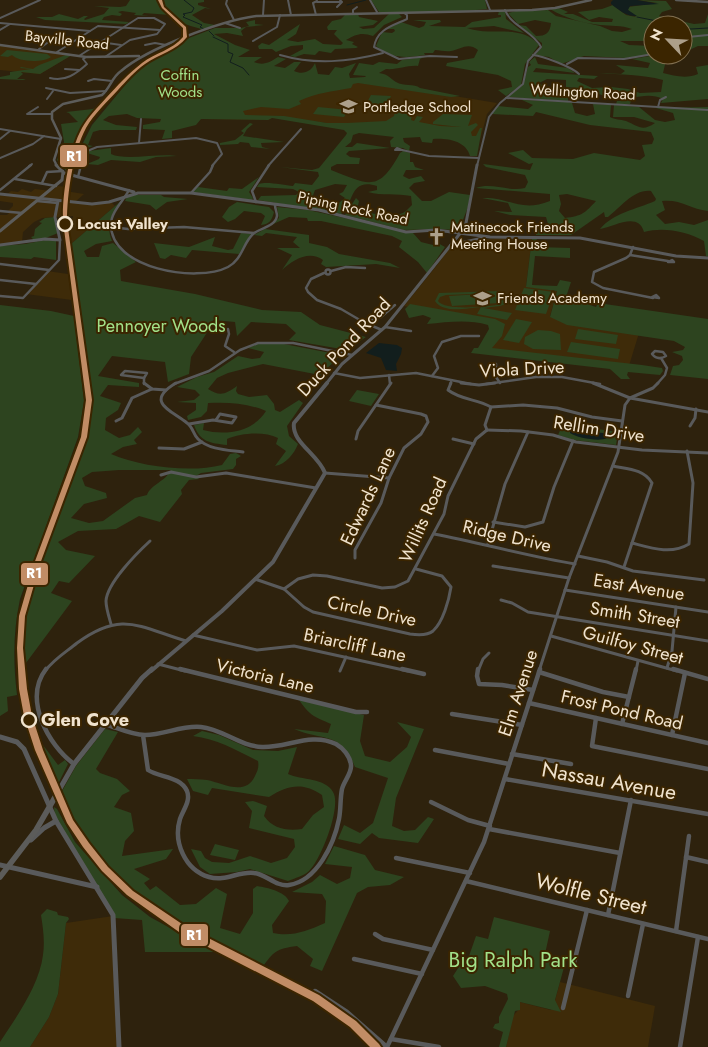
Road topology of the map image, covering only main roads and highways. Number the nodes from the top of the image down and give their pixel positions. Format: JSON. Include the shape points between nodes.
{"nodes":[{"id":1,"x":591,"y":0,"type":"edge"},
{"id":2,"x":676,"y":0,"type":"edge"},
{"id":3,"x":696,"y":0,"type":"edge"},
{"id":4,"x":708,"y":2,"type":"edge"},
{"id":5,"x":0,"y":44,"type":"edge"},
{"id":6,"x":146,"y":53,"type":"junction"},
{"id":7,"x":132,"y":56,"type":"junction"},
{"id":8,"x":140,"y":56,"type":"junction"},
{"id":9,"x":0,"y":231,"type":"edge"},
{"id":10,"x":57,"y":793,"type":"road end"},
{"id":11,"x":0,"y":877,"type":"edge"}],
"edges":[{"from":1,"to":6,"type":"main road","via":[[552,9],[447,14],[263,15],[234,20]]},
{"from":2,"to":3,"type":"main road"},
{"from":3,"to":4,"type":"main road"},
{"from":5,"to":7,"type":"main road","name":"Bayville Road","via":[[86,57]]},
{"from":6,"to":7,"type":"main road","name":"Bayville Road"},
{"from":6,"to":8,"type":"main road"},
{"from":7,"to":8,"type":"main road","name":"Bayville Road"},
{"from":8,"to":9,"type":"main road","via":[[119,72],[107,91],[95,98],[63,104],[51,114],[61,139],[54,160],[63,172],[61,182]]},
{"from":10,"to":11,"type":"main road","via":[[26,845]]}]}
